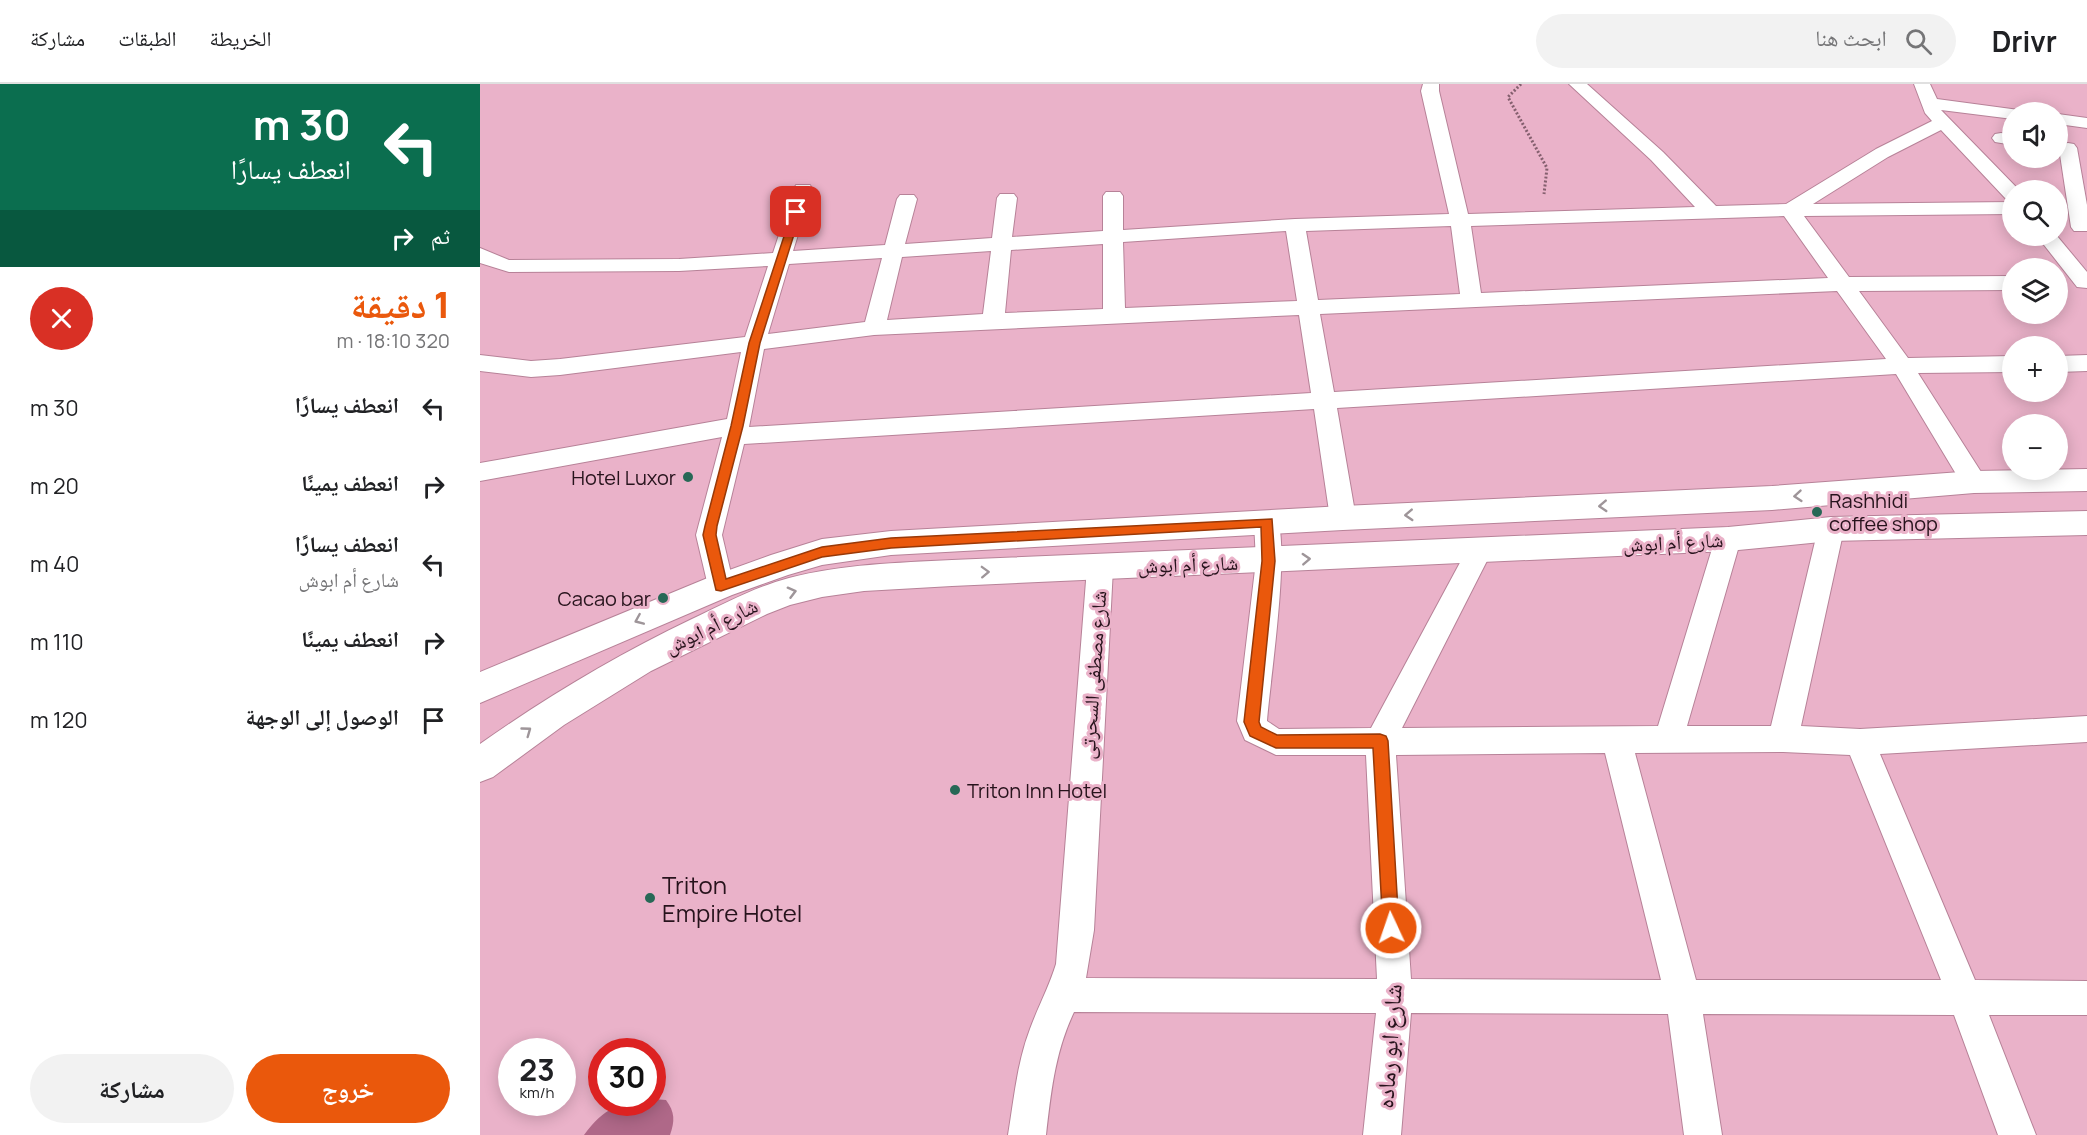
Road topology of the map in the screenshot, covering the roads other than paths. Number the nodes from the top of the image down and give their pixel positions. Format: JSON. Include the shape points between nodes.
{"nodes":[{"id":1,"x":1431,"y":84,"type":"edge"},
{"id":2,"x":1577,"y":84,"type":"edge"},
{"id":3,"x":1922,"y":84,"type":"edge"},
{"id":4,"x":1929,"y":104,"type":"junction"},
{"id":5,"x":2002,"y":113,"type":"edge"},
{"id":6,"x":2068,"y":120,"type":"edge"},
{"id":7,"x":1943,"y":122,"type":"junction"},
{"id":8,"x":2087,"y":123,"type":"edge"},
{"id":9,"x":2071,"y":149,"type":"edge"},
{"id":10,"x":2002,"y":184,"type":"edge"},
{"id":11,"x":803,"y":189,"type":"dead end"},
{"id":12,"x":1113,"y":196,"type":"dead end"},
{"id":13,"x":1007,"y":198,"type":"dead end"},
{"id":14,"x":907,"y":200,"type":"dead end"},
{"id":15,"x":2002,"y":208,"type":"edge"},
{"id":16,"x":1790,"y":210,"type":"junction"},
{"id":17,"x":1712,"y":214,"type":"junction"},
{"id":18,"x":1460,"y":220,"type":"junction"},
{"id":19,"x":1294,"y":225,"type":"junction"},
{"id":20,"x":2068,"y":225,"type":"edge"},
{"id":21,"x":2084,"y":228,"type":"edge"},
{"id":22,"x":1114,"y":238,"type":"junction"},
{"id":23,"x":1001,"y":245,"type":"junction"},
{"id":24,"x":2055,"y":246,"type":"edge"},
{"id":25,"x":893,"y":252,"type":"junction"},
{"id":26,"x":480,"y":254,"type":"edge"},
{"id":27,"x":783,"y":257,"type":"junction"},
{"id":28,"x":2002,"y":283,"type":"edge"},
{"id":29,"x":2068,"y":283,"type":"edge"},
{"id":30,"x":2085,"y":283,"type":"edge"},
{"id":31,"x":1844,"y":284,"type":"junction"},
{"id":32,"x":1471,"y":300,"type":"junction"},
{"id":33,"x":1309,"y":308,"type":"junction"},
{"id":34,"x":1114,"y":316,"type":"junction"},
{"id":35,"x":993,"y":321,"type":"junction"},
{"id":36,"x":874,"y":328,"type":"junction"},
{"id":37,"x":754,"y":343,"type":"junction"},
{"id":38,"x":480,"y":363,"type":"edge"},
{"id":39,"x":2087,"y":363,"type":"edge"},
{"id":40,"x":2002,"y":364,"type":"edge"},
{"id":41,"x":2068,"y":364,"type":"edge"},
{"id":42,"x":1902,"y":366,"type":"junction"},
{"id":43,"x":1323,"y":400,"type":"junction"},
{"id":44,"x":735,"y":431,"type":"junction"},
{"id":45,"x":480,"y":472,"type":"edge"},
{"id":46,"x":2087,"y":480,"type":"edge"},
{"id":47,"x":1974,"y":482,"type":"junction"},
{"id":48,"x":1343,"y":518,"type":"junction"},
{"id":49,"x":1267,"y":522,"type":"junction"},
{"id":50,"x":2084,"y":528,"type":"edge"},
{"id":51,"x":1831,"y":529,"type":"junction"},
{"id":52,"x":1728,"y":539,"type":"junction"},
{"id":53,"x":1479,"y":551,"type":"junction"},
{"id":54,"x":1269,"y":561,"type":"junction"},
{"id":55,"x":1100,"y":568,"type":"junction"},
{"id":56,"x":721,"y":586,"type":"junction"},
{"id":57,"x":480,"y":688,"type":"edge"},
{"id":58,"x":2087,"y":729,"type":"edge"},
{"id":59,"x":1783,"y":739,"type":"junction"},
{"id":60,"x":1380,"y":741,"type":"junction"},
{"id":61,"x":1617,"y":741,"type":"junction"},
{"id":62,"x":1668,"y":741,"type":"junction"},
{"id":63,"x":1860,"y":742,"type":"junction"},
{"id":64,"x":480,"y":765,"type":"edge"},
{"id":65,"x":1064,"y":996,"type":"junction"},
{"id":66,"x":1683,"y":997,"type":"junction"},
{"id":67,"x":1395,"y":998,"type":"junction"},
{"id":68,"x":1965,"y":998,"type":"junction"},
{"id":69,"x":2087,"y":998,"type":"edge"},
{"id":70,"x":1027,"y":1135,"type":"edge"},
{"id":71,"x":1382,"y":1135,"type":"edge"},
{"id":72,"x":1703,"y":1135,"type":"edge"},
{"id":73,"x":2017,"y":1135,"type":"edge"}],
"edges":[{"from":1,"to":18,"type":"street"},
{"from":2,"to":17,"type":"street","via":[[1657,156]]},
{"from":3,"to":4,"type":"street"},
{"from":4,"to":5,"type":"street"},
{"from":4,"to":7,"type":"street"},
{"from":6,"to":8,"type":"street"},
{"from":7,"to":10,"type":"street"},
{"from":7,"to":16,"type":"street","via":[[1882,153]]},
{"from":9,"to":21,"type":"street"},
{"from":11,"to":27,"type":"street"},
{"from":12,"to":22,"type":"street"},
{"from":13,"to":23,"type":"street"},
{"from":14,"to":25,"type":"street"},
{"from":15,"to":16,"type":"street"},
{"from":16,"to":17,"type":"street"},
{"from":16,"to":31,"type":"street"},
{"from":17,"to":18,"type":"street"},
{"from":18,"to":19,"type":"street"},
{"from":18,"to":32,"type":"street"},
{"from":19,"to":22,"type":"street"},
{"from":19,"to":33,"type":"street"},
{"from":20,"to":21,"type":"street"},
{"from":22,"to":23,"type":"street"},
{"from":22,"to":34,"type":"street"},
{"from":23,"to":25,"type":"street"},
{"from":23,"to":35,"type":"street"},
{"from":24,"to":30,"type":"street"},
{"from":25,"to":27,"type":"street"},
{"from":25,"to":36,"type":"street"},
{"from":26,"to":27,"type":"street","via":[[493,262],[525,266],[679,265]]},
{"from":27,"to":37,"type":"street"},
{"from":28,"to":31,"type":"street"},
{"from":29,"to":30,"type":"street"},
{"from":31,"to":32,"type":"street"},
{"from":31,"to":42,"type":"street"},
{"from":32,"to":33,"type":"street"},
{"from":33,"to":34,"type":"street"},
{"from":33,"to":43,"type":"street"},
{"from":34,"to":35,"type":"street"},
{"from":35,"to":36,"type":"street"},
{"from":36,"to":37,"type":"street"},
{"from":37,"to":38,"type":"street","via":[[531,369]]},
{"from":37,"to":44,"type":"street"},
{"from":39,"to":41,"type":"street"},
{"from":40,"to":42,"type":"street"},
{"from":42,"to":43,"type":"street"},
{"from":42,"to":47,"type":"street"},
{"from":43,"to":44,"type":"street"},
{"from":43,"to":48,"type":"street"},
{"from":44,"to":45,"type":"street"},
{"from":44,"to":56,"type":"street","via":[[709,535]]},
{"from":46,"to":47,"type":"street","name":"شارع أم ابوش"},
{"from":47,"to":48,"type":"street","name":"شارع أم ابوش","one_way":true,"via":[[1772,498]]},
{"from":48,"to":49,"type":"street","name":"شارع أم ابوش"},
{"from":49,"to":54,"type":"street"},
{"from":49,"to":56,"type":"street","name":"شارع أم ابوش","via":[[891,543],[822,552]]},
{"from":50,"to":51,"type":"street","name":"شارع أم ابوش"},
{"from":51,"to":52,"type":"street","name":"شارع أم ابوش"},
{"from":51,"to":59,"type":"street"},
{"from":52,"to":53,"type":"street","name":"شارع أم ابوش"},
{"from":52,"to":62,"type":"street"},
{"from":54,"to":53,"type":"street","name":"شارع أم ابوش","one_way":true},
{"from":53,"to":60,"type":"street"},
{"from":54,"to":55,"type":"street","name":"شارع أم ابوش"},
{"from":54,"to":60,"type":"street","via":[[1252,711],[1255,731],[1276,742]]},
{"from":64,"to":55,"type":"street","name":"شارع أم ابوش","one_way":true,"via":[[551,714],[639,661],[787,592],[864,578]]},
{"from":55,"to":65,"type":"street","name":"شارع مصطفى السحرتى","via":[[1077,930]]},
{"from":56,"to":57,"type":"street","name":"شارع أم ابوش","one_way":true},
{"from":58,"to":63,"type":"street"},
{"from":59,"to":62,"type":"street"},
{"from":59,"to":63,"type":"street"},
{"from":60,"to":61,"type":"street"},
{"from":60,"to":67,"type":"street","name":"شارع ابو رماده"},
{"from":61,"to":62,"type":"street"},
{"from":61,"to":66,"type":"street"},
{"from":63,"to":68,"type":"street"},
{"from":65,"to":67,"type":"street"},
{"from":65,"to":70,"type":"street","name":"شارع مصطفى السحرتى","via":[[1047,1030],[1036,1067]]},
{"from":66,"to":67,"type":"street"},
{"from":66,"to":68,"type":"street"},
{"from":66,"to":72,"type":"street"},
{"from":67,"to":71,"type":"street","name":"شارع ابو رماده"},
{"from":68,"to":69,"type":"street"},
{"from":68,"to":73,"type":"street"}]}
